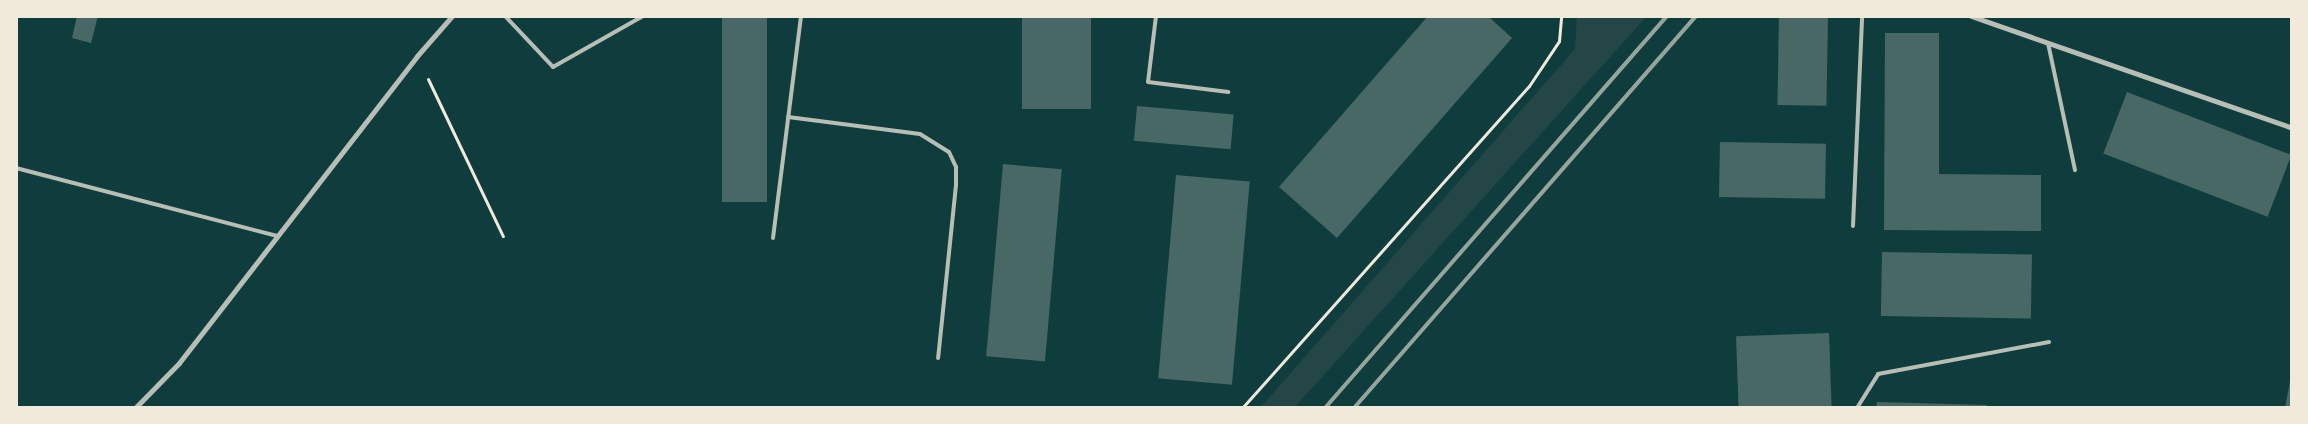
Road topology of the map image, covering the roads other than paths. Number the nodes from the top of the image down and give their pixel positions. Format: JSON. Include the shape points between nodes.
{"nodes":[{"id":1,"x":452,"y":16,"type":"edge"},
{"id":2,"x":505,"y":16,"type":"edge"},
{"id":3,"x":643,"y":16,"type":"edge"},
{"id":4,"x":801,"y":16,"type":"edge"},
{"id":5,"x":1156,"y":16,"type":"edge"},
{"id":6,"x":1862,"y":16,"type":"edge"},
{"id":7,"x":1970,"y":16,"type":"edge"},
{"id":8,"x":2048,"y":41,"type":"junction"},
{"id":9,"x":1228,"y":92,"type":"dead end"},
{"id":10,"x":788,"y":117,"type":"junction"},
{"id":11,"x":2292,"y":128,"type":"edge"},
{"id":12,"x":16,"y":168,"type":"edge"},
{"id":13,"x":2075,"y":170,"type":"dead end"},
{"id":14,"x":1853,"y":226,"type":"dead end"},
{"id":15,"x":277,"y":236,"type":"junction"},
{"id":16,"x":773,"y":238,"type":"dead end"},
{"id":17,"x":2049,"y":342,"type":"dead end"},
{"id":18,"x":938,"y":358,"type":"dead end"},
{"id":19,"x":135,"y":408,"type":"edge"},
{"id":20,"x":1857,"y":408,"type":"edge"}],
"edges":[{"from":1,"to":15,"type":"street"},
{"from":2,"to":3,"type":"lane","via":[[553,67]]},
{"from":4,"to":10,"type":"lane"},
{"from":5,"to":9,"type":"lane","via":[[1148,82]]},
{"from":6,"to":14,"type":"lane"},
{"from":7,"to":8,"type":"street"},
{"from":8,"to":11,"type":"street"},
{"from":8,"to":13,"type":"lane"},
{"from":10,"to":16,"type":"lane"},
{"from":10,"to":18,"type":"lane","via":[[920,134],[949,152],[956,167],[956,185]]},
{"from":12,"to":15,"type":"lane"},
{"from":15,"to":19,"type":"street","via":[[180,363]]},
{"from":17,"to":20,"type":"lane","via":[[1878,374]]}]}
